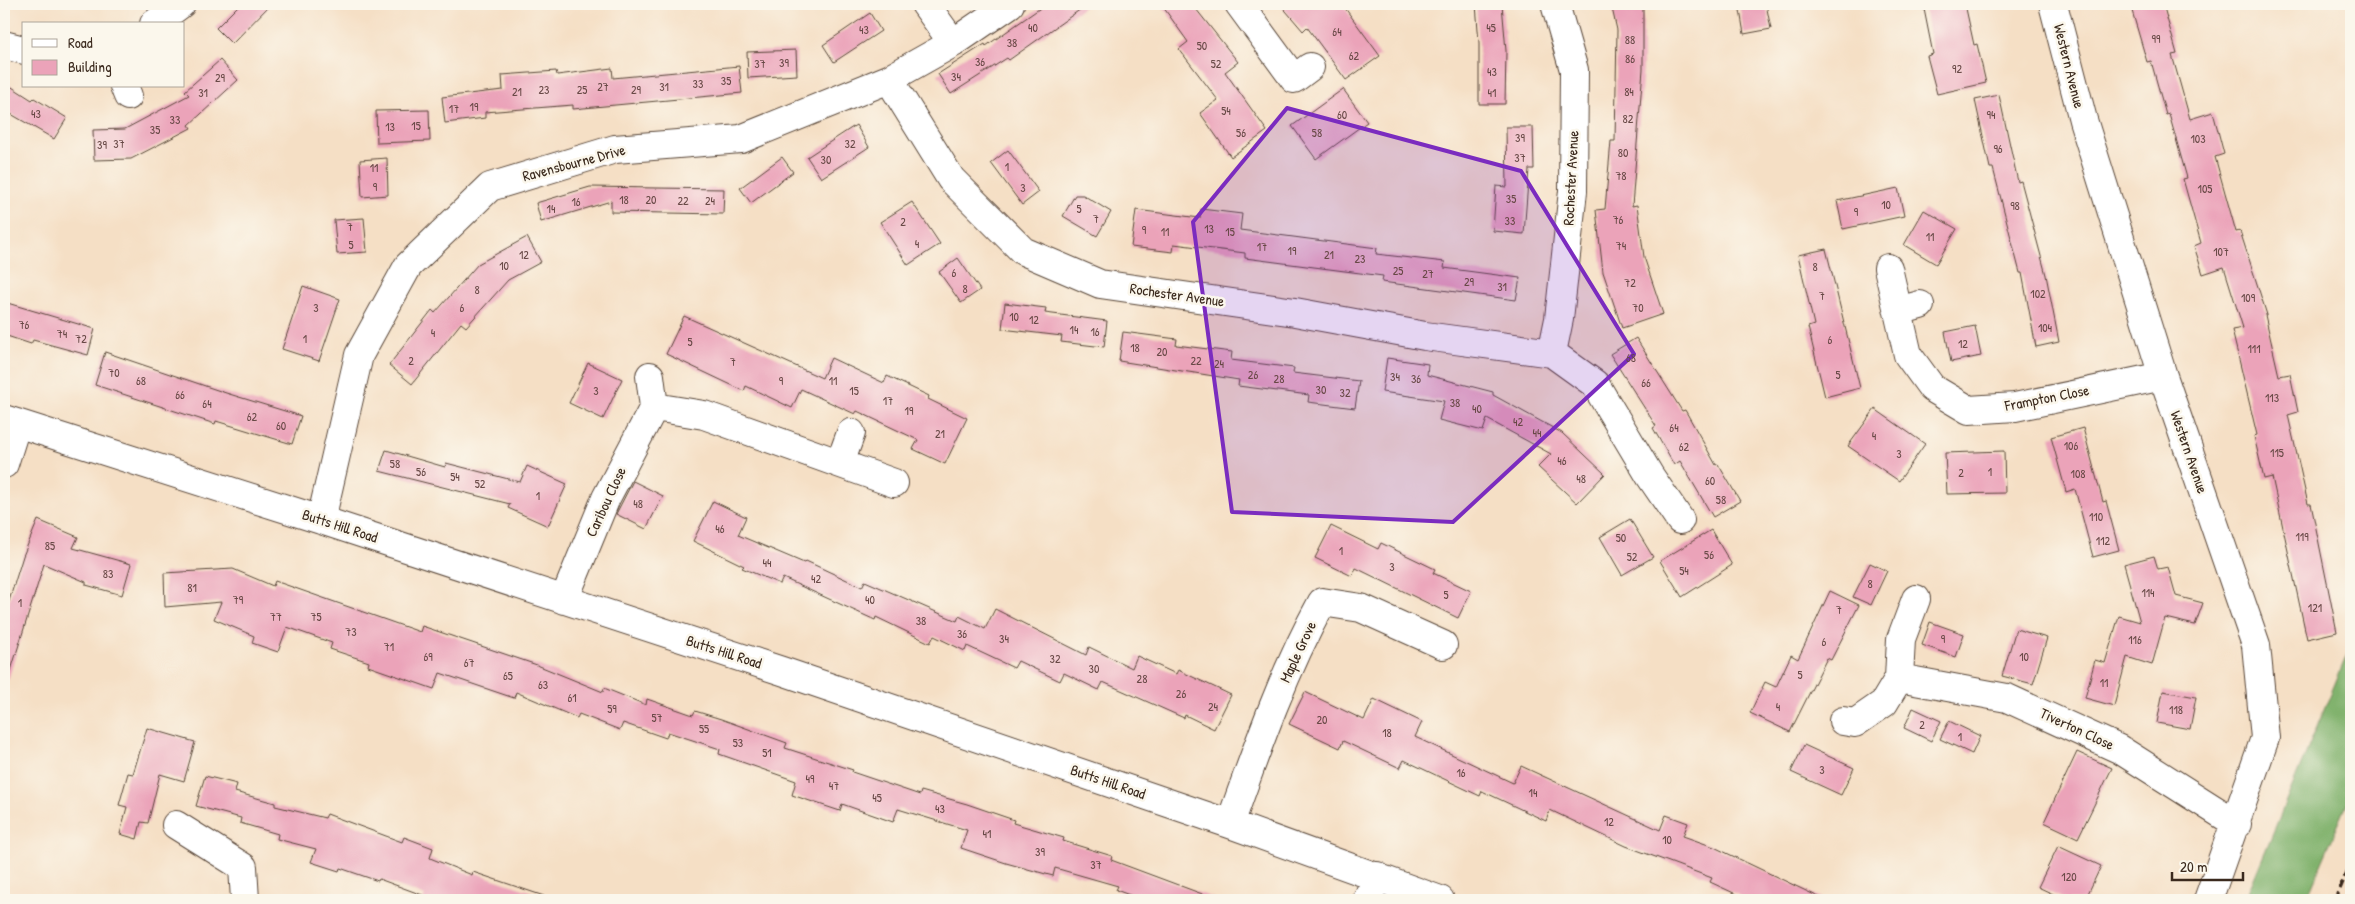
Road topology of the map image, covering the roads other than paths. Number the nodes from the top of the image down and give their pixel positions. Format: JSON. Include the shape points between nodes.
{"nodes":[{"id":1,"x":181,"y":4,"type":"edge"},
{"id":2,"x":925,"y":4,"type":"edge"},
{"id":3,"x":1010,"y":4,"type":"edge"},
{"id":4,"x":1239,"y":4,"type":"edge"},
{"id":5,"x":1555,"y":4,"type":"edge"},
{"id":6,"x":2053,"y":4,"type":"edge"},
{"id":7,"x":157,"y":22,"type":"edge"},
{"id":8,"x":953,"y":44,"type":"junction"},
{"id":9,"x":4,"y":45,"type":"edge"},
{"id":10,"x":22,"y":50,"type":"edge"},
{"id":11,"x":889,"y":79,"type":"junction"},
{"id":12,"x":1293,"y":79,"type":"dead end"},
{"id":13,"x":1888,"y":268,"type":"dead end"},
{"id":14,"x":1552,"y":353,"type":"junction"},
{"id":15,"x":650,"y":376,"type":"dead end"},
{"id":16,"x":2162,"y":376,"type":"junction"},
{"id":17,"x":654,"y":407,"type":"junction"},
{"id":18,"x":10,"y":421,"type":"edge"},
{"id":19,"x":851,"y":434,"type":"dead end"},
{"id":20,"x":840,"y":463,"type":"junction"},
{"id":21,"x":4,"y":464,"type":"edge"},
{"id":22,"x":894,"y":482,"type":"dead end"},
{"id":23,"x":321,"y":520,"type":"junction"},
{"id":24,"x":1680,"y":520,"type":"dead end"},
{"id":25,"x":1916,"y":599,"type":"dead end"},
{"id":26,"x":564,"y":600,"type":"junction"},
{"id":27,"x":1444,"y":646,"type":"dead end"},
{"id":28,"x":1899,"y":678,"type":"junction"},
{"id":29,"x":1843,"y":721,"type":"dead end"},
{"id":30,"x":1230,"y":824,"type":"junction"},
{"id":31,"x":2237,"y":824,"type":"junction"},
{"id":32,"x":176,"y":825,"type":"dead end"},
{"id":33,"x":1377,"y":876,"type":"junction"},
{"id":34,"x":245,"y":900,"type":"edge"},
{"id":35,"x":1367,"y":900,"type":"edge"},
{"id":36,"x":1440,"y":900,"type":"edge"},
{"id":37,"x":2208,"y":900,"type":"edge"}],
"edges":[{"from":1,"to":7,"type":"street"},
{"from":2,"to":8,"type":"street"},
{"from":3,"to":8,"type":"street","name":"Ravensbourne Drive"},
{"from":4,"to":12,"type":"street"},
{"from":5,"to":14,"type":"street","name":"Rochester Avenue","via":[[1574,70],[1573,182],[1559,319]]},
{"from":6,"to":16,"type":"street","name":"Western Avenue","via":[[2083,120]]},
{"from":8,"to":11,"type":"street","name":"Ravensbourne Drive"},
{"from":9,"to":10,"type":"street"},
{"from":11,"to":14,"type":"street","name":"Rochester Avenue","via":[[951,179],[1023,251],[1100,284]]},
{"from":11,"to":23,"type":"street","name":"Ravensbourne Drive","via":[[741,139],[615,149],[490,186],[408,266],[359,355]]},
{"from":13,"to":16,"type":"street","name":"Frampton Close","via":[[1909,308],[1908,355],[1932,388],[1968,410],[2015,407]]},
{"from":14,"to":24,"type":"street","name":"Rochester Avenue","via":[[1595,384],[1642,482]]},
{"from":15,"to":17,"type":"street"},
{"from":16,"to":31,"type":"street","name":"Western Avenue","via":[[2256,645],[2265,738]]},
{"from":17,"to":20,"type":"street","via":[[704,415]]},
{"from":17,"to":26,"type":"street","name":"Caribou Close","via":[[606,498]]},
{"from":18,"to":21,"type":"street"},
{"from":18,"to":23,"type":"street","name":"Butts Hill Road"},
{"from":19,"to":20,"type":"street"},
{"from":20,"to":22,"type":"street"},
{"from":23,"to":26,"type":"street","name":"Butts Hill Road"},
{"from":25,"to":28,"type":"street","via":[[1901,640]]},
{"from":26,"to":30,"type":"street","name":"Butts Hill Road"},
{"from":27,"to":30,"type":"street","name":"Maple Grove","via":[[1361,608],[1322,602],[1268,717]]},
{"from":28,"to":29,"type":"street","via":[[1884,703],[1855,723]]},
{"from":28,"to":31,"type":"street","name":"Tiverton Close","via":[[2007,698],[2119,749]]},
{"from":30,"to":33,"type":"street","name":"Butts Hill Road"},
{"from":31,"to":37,"type":"street","name":"Western Avenue"},
{"from":32,"to":34,"type":"street","via":[[243,867]]},
{"from":33,"to":35,"type":"street"},
{"from":33,"to":36,"type":"street","name":"Butts Hill Road"}]}
